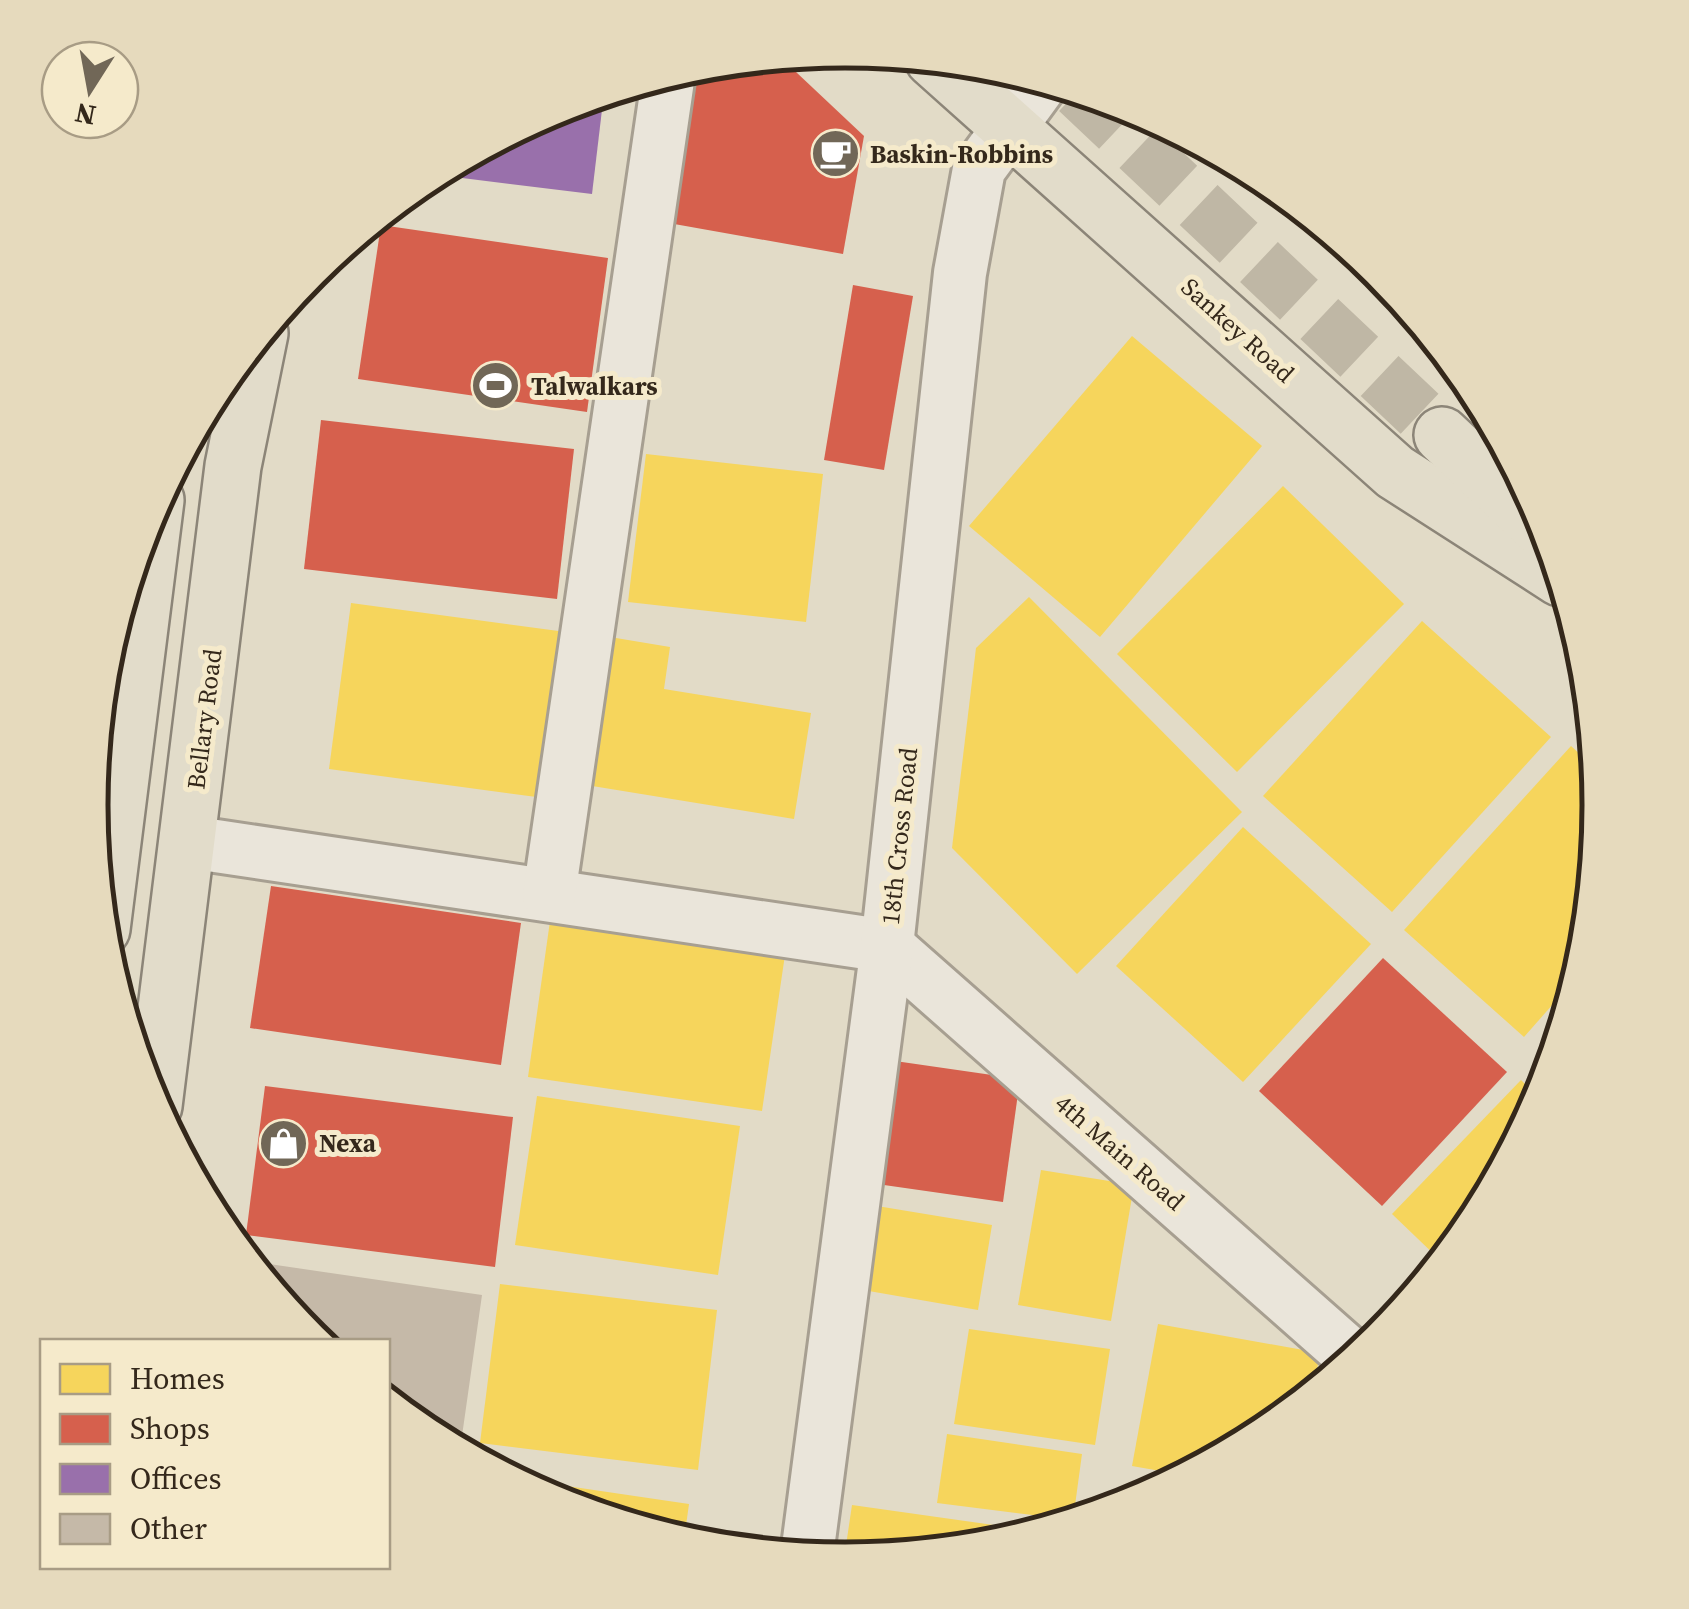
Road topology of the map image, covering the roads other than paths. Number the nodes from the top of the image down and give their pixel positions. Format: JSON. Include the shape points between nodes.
{"nodes":[{"id":1,"x":952,"y":76,"type":"edge"},
{"id":2,"x":667,"y":90,"type":"edge"},
{"id":3,"x":1034,"y":93,"type":"edge"},
{"id":4,"x":1010,"y":126,"type":"junction"},
{"id":5,"x":253,"y":365,"type":"edge"},
{"id":6,"x":1442,"y":436,"type":"tunnel mouth"},
{"id":7,"x":1518,"y":507,"type":"edge"},
{"id":8,"x":1541,"y":566,"type":"edge"},
{"id":9,"x":140,"y":589,"type":"edge"},
{"id":10,"x":189,"y":842,"type":"junction"},
{"id":11,"x":110,"y":860,"type":"edge"},
{"id":12,"x":549,"y":895,"type":"junction"},
{"id":13,"x":887,"y":946,"type":"junction"},
{"id":14,"x":158,"y":1072,"type":"edge"},
{"id":15,"x":1342,"y":1348,"type":"edge"},
{"id":16,"x":809,"y":1541,"type":"edge"}],
"edges":[{"from":1,"to":4,"type":"main road","name":"Sankey Road"},
{"from":2,"to":12,"type":"street"},
{"from":3,"to":4,"type":"street","name":"18th Cross Road"},
{"from":4,"to":8,"type":"main road","name":"Sankey Road","via":[[1395,472]]},
{"from":4,"to":13,"type":"street","name":"18th Cross Road","via":[[979,169],[960,273]]},
{"from":5,"to":10,"type":"main road","name":"Bellary Road","via":[[233,466]]},
{"from":6,"to":7,"type":"main road"},
{"from":9,"to":11,"type":"main road"},
{"from":10,"to":12,"type":"street"},
{"from":10,"to":14,"type":"main road","name":"Bellary Road"},
{"from":12,"to":13,"type":"street"},
{"from":13,"to":15,"type":"street","name":"4th Main Road"},
{"from":13,"to":16,"type":"street","name":"18th Cross Road"}]}
